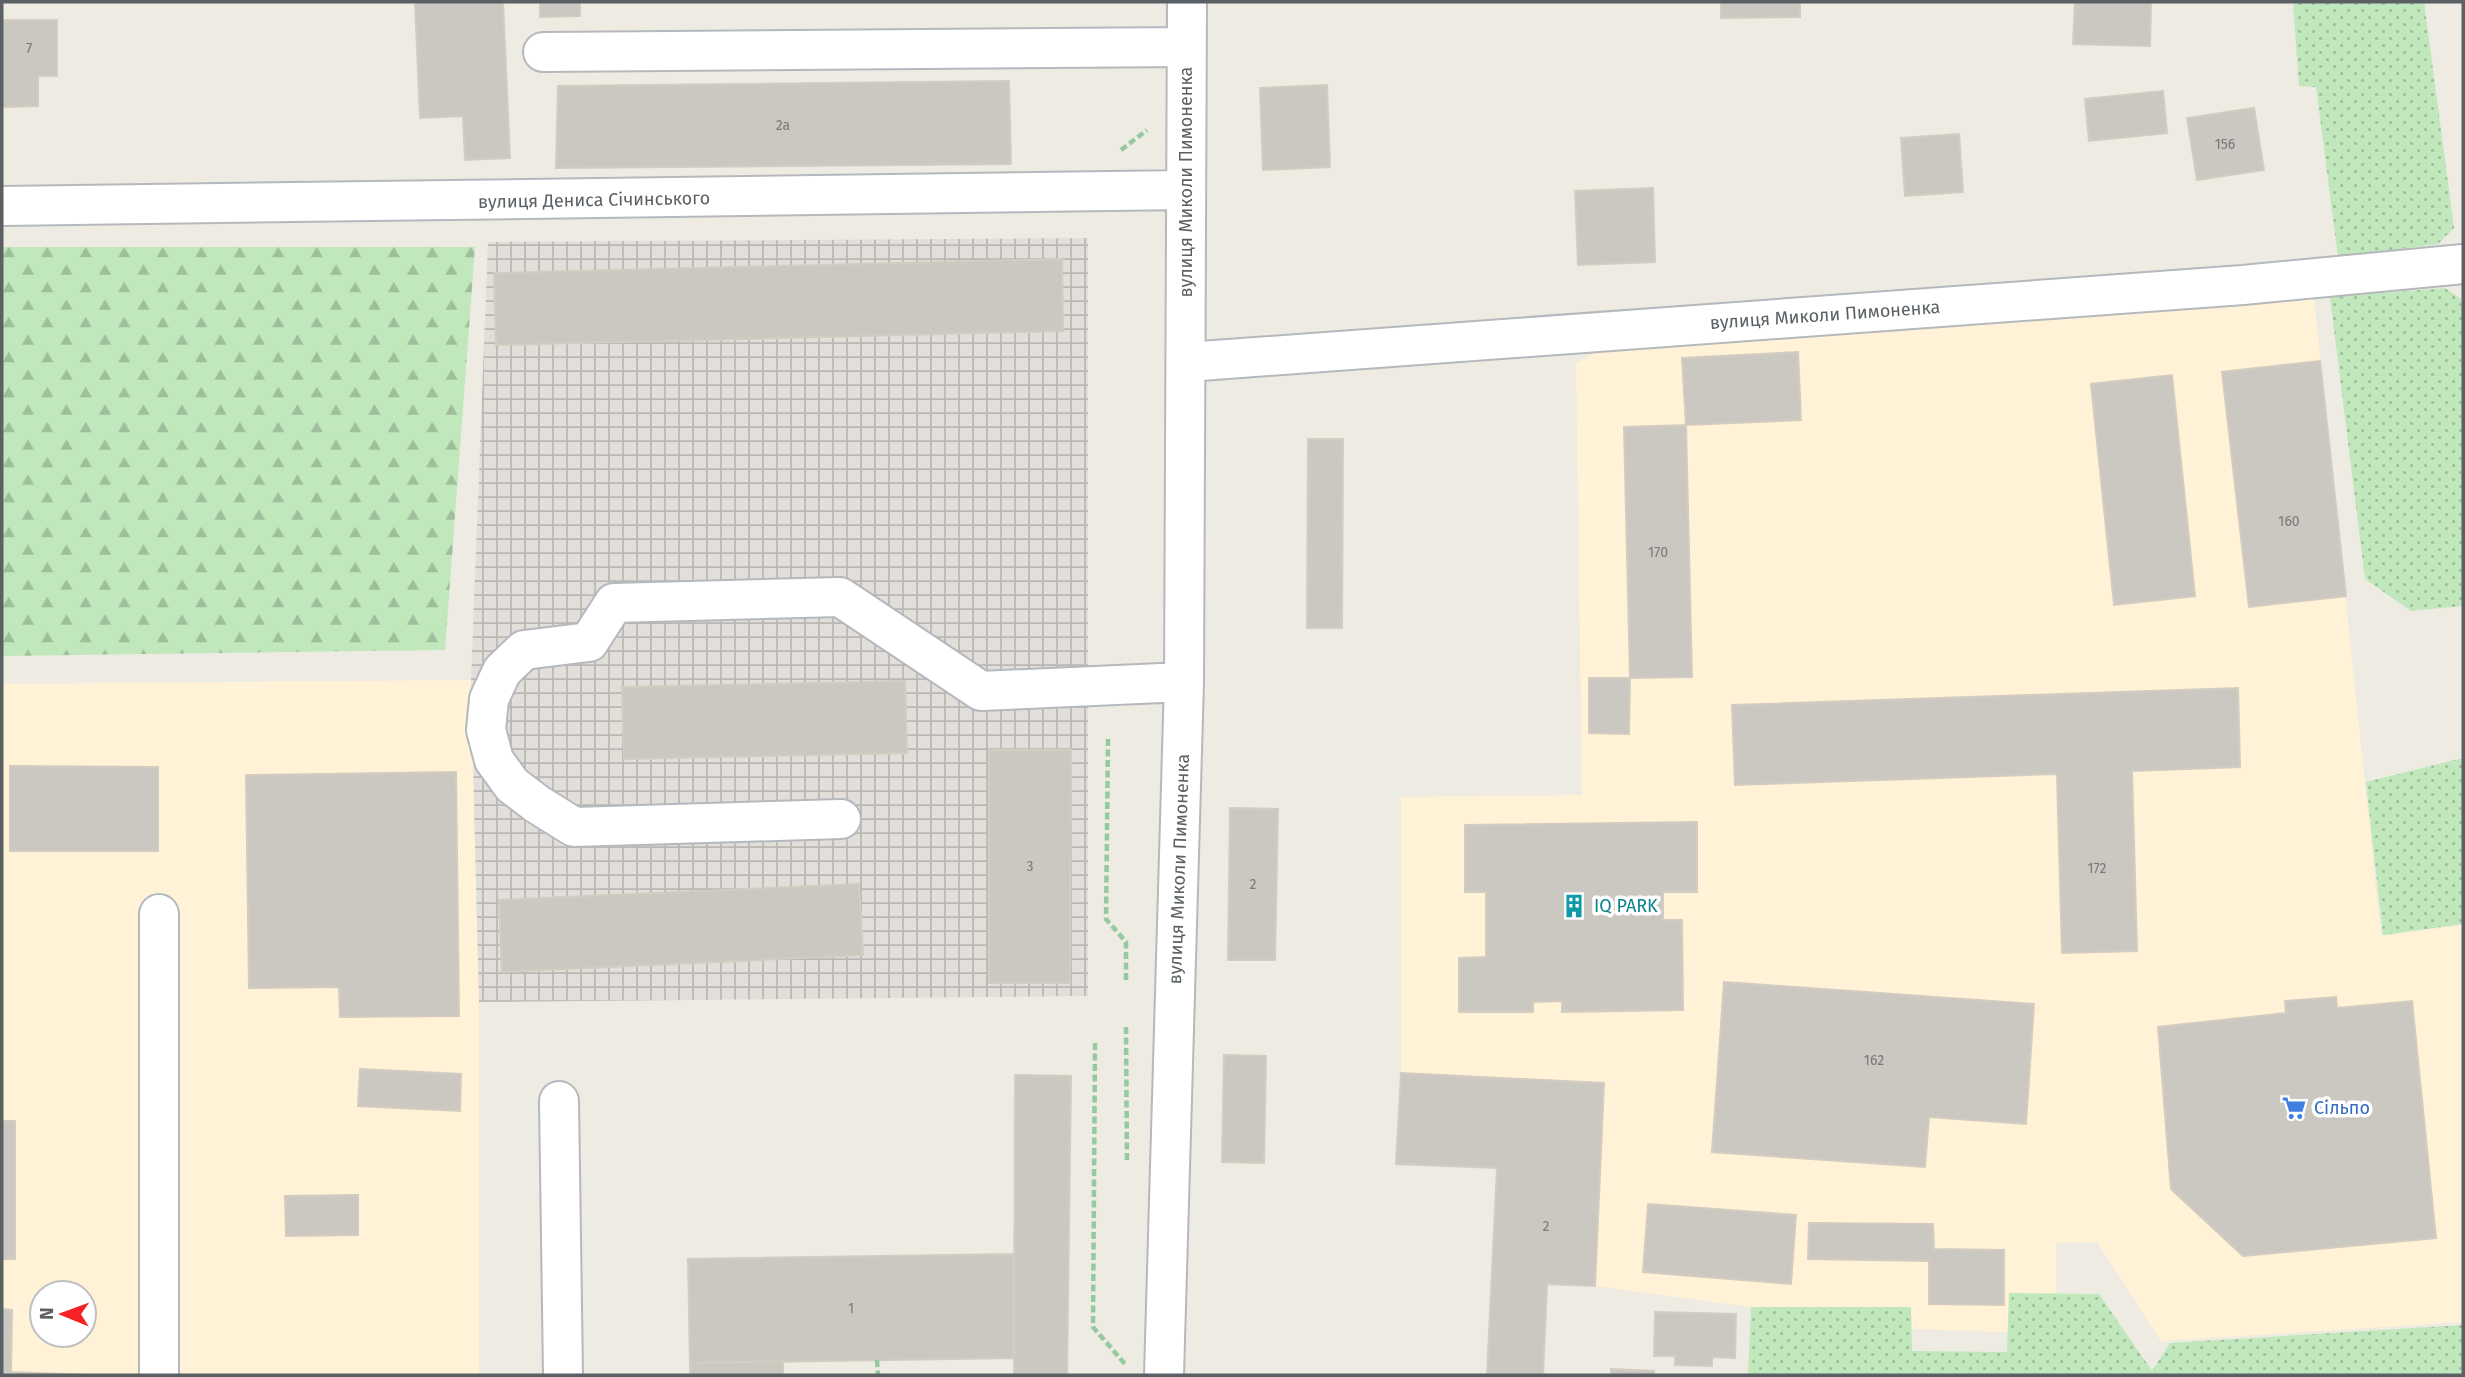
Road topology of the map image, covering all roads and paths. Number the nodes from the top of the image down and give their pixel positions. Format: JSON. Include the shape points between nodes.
{"nodes":[{"id":1,"x":1187,"y":2,"type":"edge"},
{"id":2,"x":1186,"y":47,"type":"junction"},
{"id":3,"x":543,"y":52,"type":"dead end"},
{"id":4,"x":1185,"y":190,"type":"junction"},
{"id":5,"x":2,"y":206,"type":"edge"},
{"id":6,"x":2463,"y":264,"type":"edge"},
{"id":7,"x":1187,"y":362,"type":"junction"},
{"id":8,"x":1185,"y":682,"type":"junction"},
{"id":9,"x":1108,"y":740,"type":"dead end"},
{"id":10,"x":841,"y":819,"type":"dead end"},
{"id":11,"x":159,"y":914,"type":"dead end"},
{"id":12,"x":1126,"y":982,"type":"dead end"},
{"id":13,"x":1126,"y":1027,"type":"dead end"},
{"id":14,"x":1095,"y":1043,"type":"dead end"},
{"id":15,"x":559,"y":1101,"type":"dead end"},
{"id":16,"x":1128,"y":1168,"type":"dead end"},
{"id":17,"x":1125,"y":1351,"type":"dead end"},
{"id":18,"x":877,"y":1360,"type":"dead end"},
{"id":19,"x":1125,"y":1362,"type":"junction"},
{"id":20,"x":159,"y":1375,"type":"edge"},
{"id":21,"x":563,"y":1375,"type":"edge"},
{"id":22,"x":878,"y":1375,"type":"edge"},
{"id":23,"x":1124,"y":1375,"type":"edge"},
{"id":24,"x":1164,"y":1375,"type":"edge"}],
"edges":[{"from":1,"to":2,"type":"street","name":"вулиця Миколи Пимоненка"},
{"from":2,"to":3,"type":"street"},
{"from":2,"to":4,"type":"street","name":"вулиця Миколи Пимоненка"},
{"from":4,"to":5,"type":"street","name":"вулиця Дениса Січинського"},
{"from":4,"to":7,"type":"street","name":"вулиця Миколи Пимоненка"},
{"from":6,"to":7,"type":"street","name":"вулиця Миколи Пимоненка","via":[[2243,285]]},
{"from":7,"to":8,"type":"street","name":"вулиця Миколи Пимоненка"},
{"from":8,"to":10,"type":"street","via":[[981,691],[840,597],[614,603],[589,642],[524,650],[502,671],[489,699],[486,730],[494,760],[512,785],[574,827]]},
{"from":8,"to":24,"type":"street","name":"вулиця Миколи Пимоненка"},
{"from":9,"to":12,"type":"path","via":[[1106,919],[1126,942]]},
{"from":11,"to":20,"type":"street"},
{"from":13,"to":16,"type":"path"},
{"from":14,"to":19,"type":"path","via":[[1093,1327]]},
{"from":15,"to":21,"type":"street"},
{"from":17,"to":19,"type":"path"},
{"from":18,"to":22,"type":"path"},
{"from":19,"to":23,"type":"path"}]}
